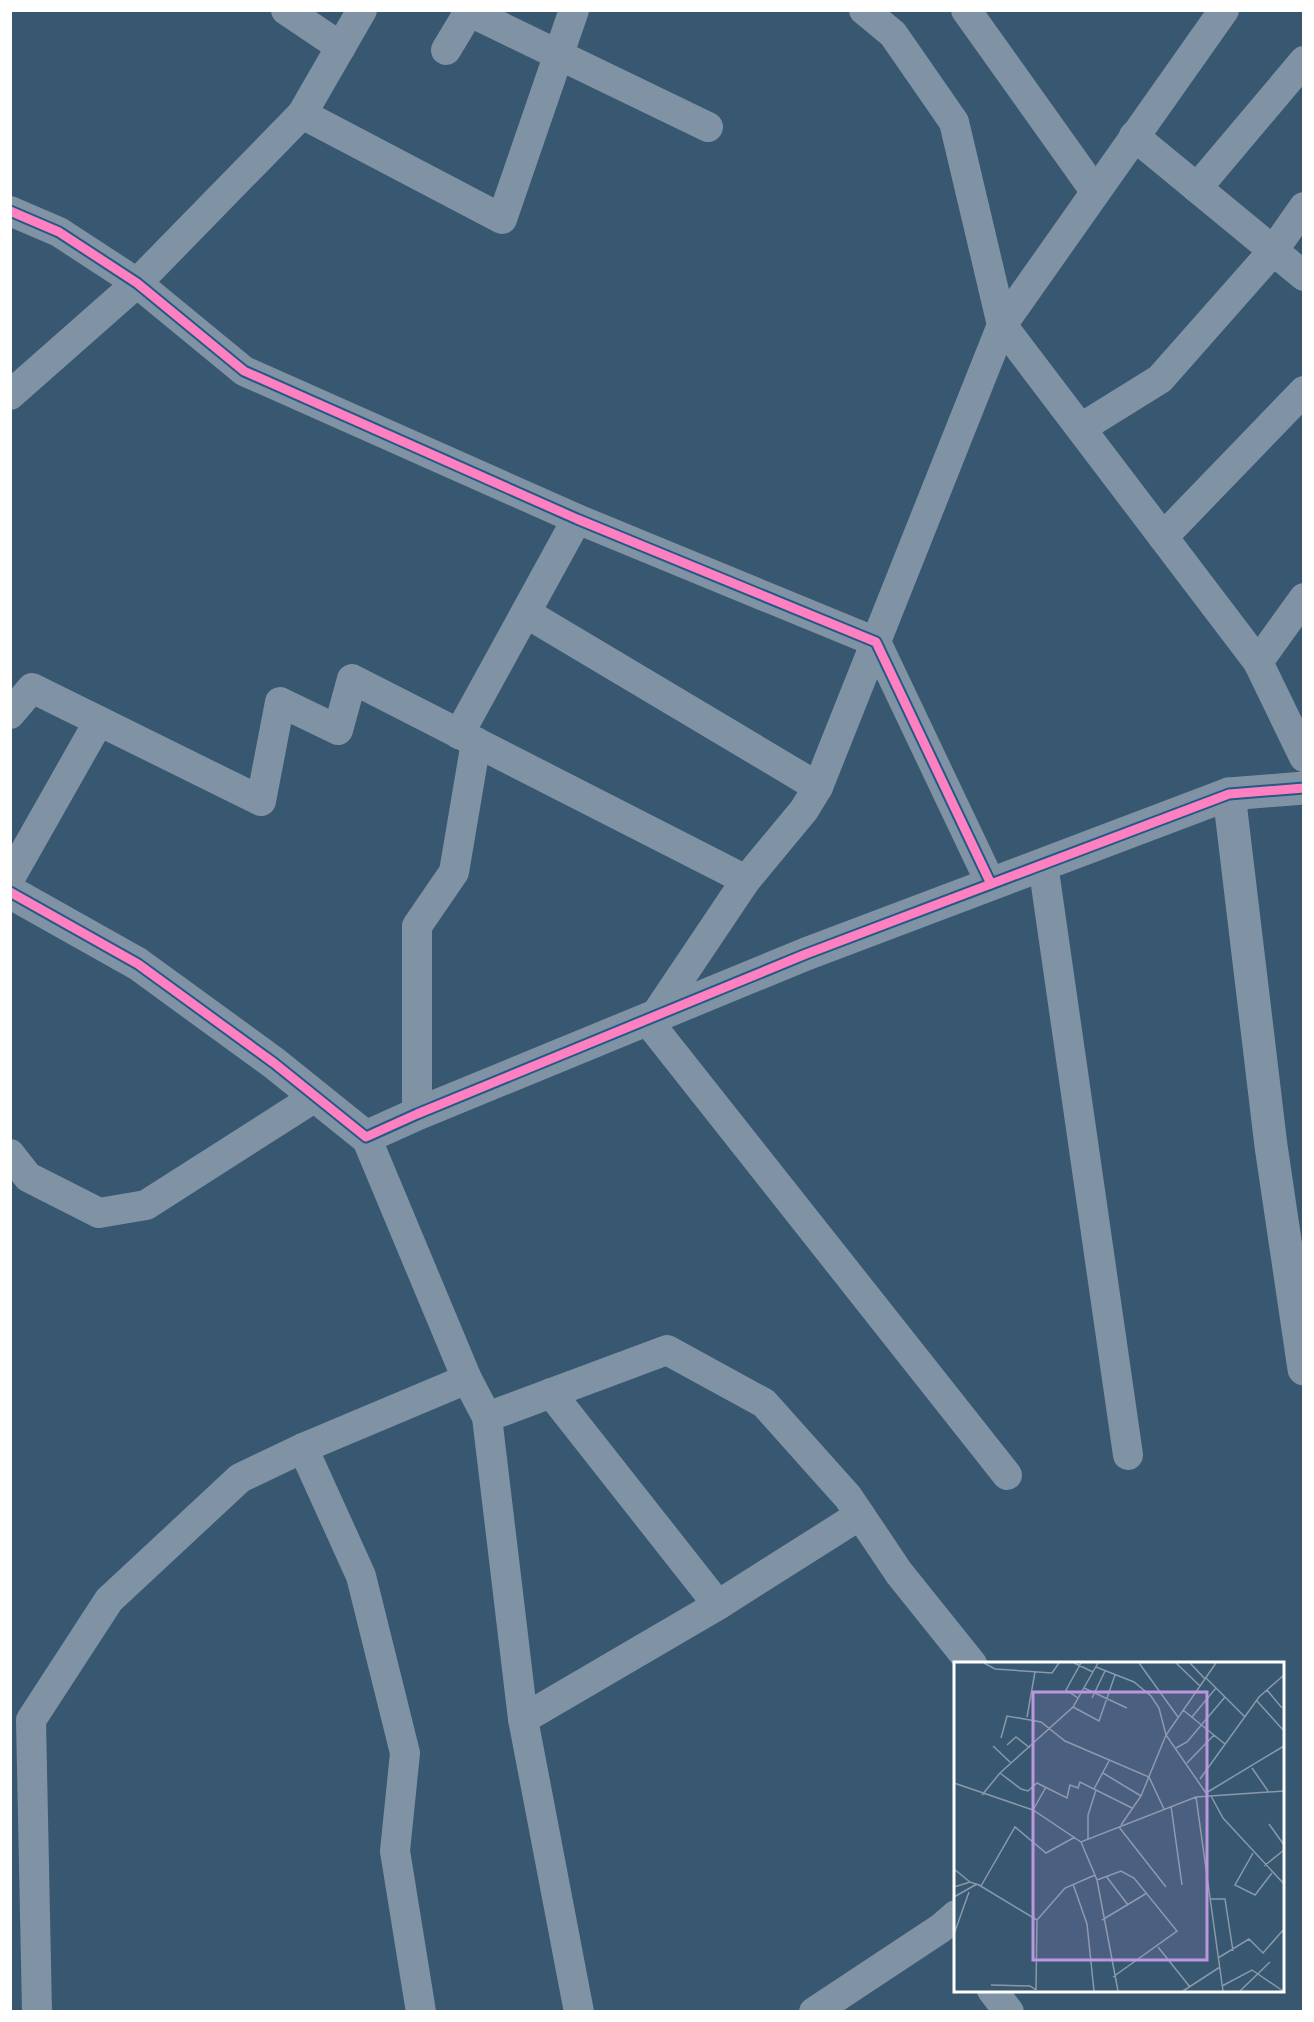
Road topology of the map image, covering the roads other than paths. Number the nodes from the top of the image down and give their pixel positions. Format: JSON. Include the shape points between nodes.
{"nodes":[{"id":1,"x":286,"y":10,"type":"edge"},
{"id":2,"x":362,"y":10,"type":"edge"},
{"id":3,"x":574,"y":10,"type":"edge"},
{"id":4,"x":864,"y":10,"type":"edge"},
{"id":5,"x":966,"y":10,"type":"edge"},
{"id":6,"x":1224,"y":10,"type":"edge"},
{"id":7,"x":469,"y":11,"type":"edge"},
{"id":8,"x":341,"y":47,"type":"junction"},
{"id":9,"x":446,"y":50,"type":"dead end"},
{"id":10,"x":558,"y":55,"type":"junction"},
{"id":11,"x":1304,"y":60,"type":"edge"},
{"id":12,"x":302,"y":114,"type":"junction"},
{"id":13,"x":708,"y":127,"type":"dead end"},
{"id":14,"x":1134,"y":136,"type":"junction"},
{"id":15,"x":1197,"y":188,"type":"junction"},
{"id":16,"x":1095,"y":191,"type":"junction"},
{"id":17,"x":1304,"y":207,"type":"edge"},
{"id":18,"x":10,"y":211,"type":"edge"},
{"id":19,"x":1273,"y":251,"type":"junction"},
{"id":20,"x":1304,"y":276,"type":"edge"},
{"id":21,"x":137,"y":284,"type":"junction"},
{"id":22,"x":1002,"y":325,"type":"junction"},
{"id":23,"x":1304,"y":391,"type":"edge"},
{"id":24,"x":10,"y":395,"type":"edge"},
{"id":25,"x":1081,"y":428,"type":"junction"},
{"id":26,"x":577,"y":519,"type":"junction"},
{"id":27,"x":1163,"y":537,"type":"junction"},
{"id":28,"x":1304,"y":598,"type":"edge"},
{"id":29,"x":526,"y":613,"type":"junction"},
{"id":30,"x":876,"y":642,"type":"junction"},
{"id":31,"x":1258,"y":662,"type":"junction"},
{"id":32,"x":10,"y":714,"type":"edge"},
{"id":33,"x":99,"y":721,"type":"junction"},
{"id":34,"x":468,"y":738,"type":"junction"},
{"id":35,"x":1304,"y":757,"type":"edge"},
{"id":36,"x":818,"y":787,"type":"junction"},
{"id":37,"x":1304,"y":788,"type":"edge"},
{"id":38,"x":1229,"y":794,"type":"junction"},
{"id":39,"x":1043,"y":864,"type":"junction"},
{"id":40,"x":10,"y":878,"type":"edge"},
{"id":41,"x":746,"y":880,"type":"junction"},
{"id":42,"x":991,"y":884,"type":"junction"},
{"id":43,"x":10,"y":892,"type":"edge"},
{"id":44,"x":651,"y":1018,"type":"junction"},
{"id":45,"x":315,"y":1096,"type":"junction"},
{"id":46,"x":417,"y":1114,"type":"junction"},
{"id":47,"x":366,"y":1137,"type":"junction"},
{"id":48,"x":10,"y":1154,"type":"edge"},
{"id":49,"x":1304,"y":1370,"type":"edge"},
{"id":50,"x":467,"y":1380,"type":"junction"},
{"id":51,"x":551,"y":1393,"type":"junction"},
{"id":52,"x":487,"y":1417,"type":"junction"},
{"id":53,"x":303,"y":1448,"type":"junction"},
{"id":54,"x":1128,"y":1455,"type":"dead end"},
{"id":55,"x":1007,"y":1475,"type":"dead end"},
{"id":56,"x":860,"y":1515,"type":"junction"},
{"id":57,"x":718,"y":1605,"type":"junction"},
{"id":58,"x":970,"y":1662,"type":"edge"},
{"id":59,"x":21,"y":1714,"type":"edge"},
{"id":60,"x":523,"y":1719,"type":"junction"},
{"id":61,"x":950,"y":1930,"type":"edge"},
{"id":62,"x":994,"y":1992,"type":"edge"},
{"id":63,"x":37,"y":2012,"type":"edge"},
{"id":64,"x":421,"y":2012,"type":"edge"},
{"id":65,"x":579,"y":2012,"type":"edge"},
{"id":66,"x":814,"y":2012,"type":"edge"},
{"id":67,"x":1009,"y":2012,"type":"edge"}],
"edges":[{"from":1,"to":8,"type":"street"},
{"from":2,"to":8,"type":"street"},
{"from":3,"to":10,"type":"street"},
{"from":4,"to":22,"type":"street","via":[[893,34],[954,122]]},
{"from":5,"to":16,"type":"street"},
{"from":6,"to":14,"type":"street"},
{"from":7,"to":9,"type":"street"},
{"from":7,"to":10,"type":"street"},
{"from":8,"to":12,"type":"street"},
{"from":10,"to":12,"type":"street","via":[[502,219]]},
{"from":10,"to":13,"type":"street"},
{"from":11,"to":15,"type":"street"},
{"from":12,"to":21,"type":"street"},
{"from":14,"to":15,"type":"street"},
{"from":14,"to":16,"type":"street"},
{"from":15,"to":19,"type":"street"},
{"from":16,"to":22,"type":"street"},
{"from":17,"to":19,"type":"street"},
{"from":18,"to":21,"type":"street","via":[[59,232]]},
{"from":19,"to":20,"type":"street"},
{"from":19,"to":25,"type":"street","via":[[1160,379]]},
{"from":21,"to":24,"type":"street"},
{"from":21,"to":26,"type":"street","via":[[244,371]]},
{"from":22,"to":25,"type":"street"},
{"from":22,"to":30,"type":"street"},
{"from":23,"to":27,"type":"street"},
{"from":25,"to":27,"type":"street"},
{"from":26,"to":29,"type":"street"},
{"from":26,"to":30,"type":"street"},
{"from":27,"to":31,"type":"street"},
{"from":28,"to":31,"type":"street"},
{"from":29,"to":34,"type":"street"},
{"from":29,"to":36,"type":"street"},
{"from":30,"to":36,"type":"street"},
{"from":30,"to":42,"type":"street"},
{"from":31,"to":35,"type":"street"},
{"from":32,"to":33,"type":"street","via":[[32,688]]},
{"from":33,"to":34,"type":"street","via":[[261,801],[280,702],[338,730],[352,679]]},
{"from":33,"to":40,"type":"street"},
{"from":34,"to":41,"type":"street"},
{"from":34,"to":46,"type":"street","via":[[454,872],[417,926]]},
{"from":36,"to":41,"type":"street","via":[[804,810]]},
{"from":37,"to":38,"type":"street"},
{"from":38,"to":39,"type":"street"},
{"from":38,"to":49,"type":"street","via":[[1271,1146]]},
{"from":39,"to":42,"type":"street"},
{"from":39,"to":54,"type":"street"},
{"from":41,"to":44,"type":"street"},
{"from":42,"to":44,"type":"street"},
{"from":43,"to":45,"type":"street","via":[[138,964]]},
{"from":44,"to":46,"type":"street"},
{"from":44,"to":55,"type":"street"},
{"from":45,"to":47,"type":"street"},
{"from":45,"to":48,"type":"street","via":[[146,1205],[99,1214],[28,1176]]},
{"from":46,"to":47,"type":"street"},
{"from":47,"to":50,"type":"street"},
{"from":50,"to":52,"type":"street"},
{"from":50,"to":53,"type":"street"},
{"from":51,"to":52,"type":"street"},
{"from":51,"to":56,"type":"street","via":[[667,1350],[764,1403]]},
{"from":51,"to":57,"type":"street"},
{"from":52,"to":60,"type":"street"},
{"from":53,"to":59,"type":"street","via":[[240,1478],[109,1600]]},
{"from":53,"to":64,"type":"street","via":[[361,1576],[405,1753],[395,1851]]},
{"from":56,"to":57,"type":"street"},
{"from":56,"to":58,"type":"street","via":[[899,1573]]},
{"from":57,"to":60,"type":"street"},
{"from":59,"to":63,"type":"street"},
{"from":60,"to":65,"type":"street"},
{"from":61,"to":66,"type":"street"},
{"from":62,"to":67,"type":"street"}]}
